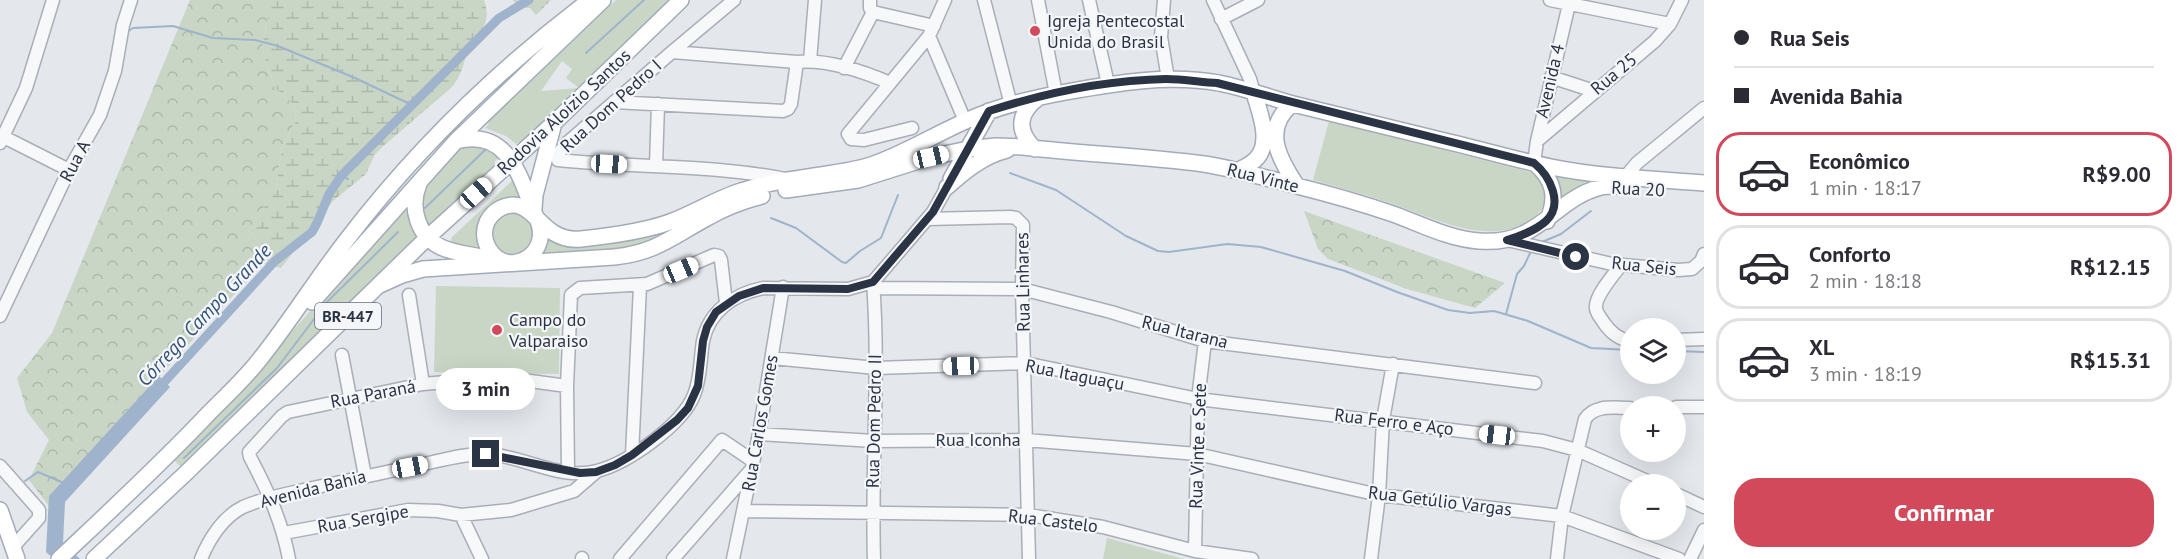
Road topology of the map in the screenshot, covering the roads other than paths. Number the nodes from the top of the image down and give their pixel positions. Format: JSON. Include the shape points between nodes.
{"nodes":[{"id":1,"x":53,"y":0,"type":"edge"},
{"id":2,"x":131,"y":0,"type":"edge"},
{"id":3,"x":590,"y":0,"type":"edge"},
{"id":4,"x":603,"y":0,"type":"edge"},
{"id":5,"x":681,"y":0,"type":"edge"},
{"id":6,"x":734,"y":0,"type":"edge"},
{"id":7,"x":815,"y":0,"type":"edge"},
{"id":8,"x":945,"y":0,"type":"edge"},
{"id":9,"x":984,"y":0,"type":"edge"},
{"id":10,"x":1038,"y":0,"type":"edge"},
{"id":11,"x":1089,"y":0,"type":"edge"},
{"id":12,"x":1164,"y":0,"type":"edge"},
{"id":13,"x":1213,"y":0,"type":"edge"},
{"id":14,"x":1258,"y":0,"type":"edge"},
{"id":15,"x":1550,"y":0,"type":"edge"},
{"id":16,"x":1586,"y":0,"type":"edge"},
{"id":17,"x":1682,"y":0,"type":"edge"},
{"id":18,"x":1571,"y":4,"type":"edge"},
{"id":19,"x":872,"y":6,"type":"edge"},
{"id":20,"x":1221,"y":19,"type":"junction"},
{"id":21,"x":1670,"y":24,"type":"junction"},
{"id":22,"x":931,"y":31,"type":"junction"},
{"id":23,"x":672,"y":52,"type":"junction"},
{"id":24,"x":803,"y":62,"type":"junction"},
{"id":25,"x":844,"y":68,"type":"junction"},
{"id":26,"x":1551,"y":77,"type":"junction"},
{"id":27,"x":1168,"y":79,"type":"junction"},
{"id":28,"x":890,"y":83,"type":"junction"},
{"id":29,"x":1108,"y":84,"type":"junction"},
{"id":30,"x":1594,"y":91,"type":"junction"},
{"id":31,"x":1254,"y":93,"type":"junction"},
{"id":32,"x":1056,"y":94,"type":"junction"},
{"id":33,"x":1038,"y":98,"type":"junction"},
{"id":34,"x":614,"y":102,"type":"junction"},
{"id":35,"x":658,"y":104,"type":"junction"},
{"id":36,"x":1292,"y":104,"type":"junction"},
{"id":37,"x":1011,"y":105,"type":"junction"},
{"id":38,"x":1704,"y":108,"type":"edge"},
{"id":39,"x":989,"y":111,"type":"junction"},
{"id":40,"x":964,"y":122,"type":"junction"},
{"id":41,"x":554,"y":123,"type":"junction"},
{"id":42,"x":912,"y":128,"type":"dead end"},
{"id":43,"x":1,"y":138,"type":"edge"},
{"id":44,"x":456,"y":141,"type":"junction"},
{"id":45,"x":1537,"y":141,"type":"junction"},
{"id":46,"x":1029,"y":148,"type":"junction"},
{"id":47,"x":968,"y":149,"type":"junction"},
{"id":48,"x":931,"y":157,"type":"junction"},
{"id":49,"x":512,"y":160,"type":"junction"},
{"id":50,"x":1534,"y":163,"type":"junction"},
{"id":51,"x":656,"y":166,"type":"junction"},
{"id":52,"x":69,"y":170,"type":"junction"},
{"id":53,"x":1237,"y":171,"type":"junction"},
{"id":54,"x":1626,"y":176,"type":"junction"},
{"id":55,"x":789,"y":180,"type":"junction"},
{"id":56,"x":420,"y":181,"type":"junction"},
{"id":57,"x":1704,"y":183,"type":"edge"},
{"id":58,"x":1297,"y":186,"type":"junction"},
{"id":59,"x":947,"y":187,"type":"junction"},
{"id":60,"x":1704,"y":193,"type":"edge"},
{"id":61,"x":536,"y":218,"type":"junction"},
{"id":62,"x":927,"y":219,"type":"junction"},
{"id":63,"x":1547,"y":220,"type":"junction"},
{"id":64,"x":428,"y":237,"type":"junction"},
{"id":65,"x":1507,"y":240,"type":"junction"},
{"id":66,"x":1704,"y":254,"type":"edge"},
{"id":67,"x":509,"y":262,"type":"junction"},
{"id":68,"x":1621,"y":265,"type":"junction"},
{"id":69,"x":1698,"y":271,"type":"edge"},
{"id":70,"x":380,"y":285,"type":"junction"},
{"id":71,"x":873,"y":285,"type":"junction"},
{"id":72,"x":640,"y":286,"type":"junction"},
{"id":73,"x":783,"y":287,"type":"junction"},
{"id":74,"x":1022,"y":289,"type":"junction"},
{"id":75,"x":408,"y":295,"type":"dead end"},
{"id":76,"x":726,"y":303,"type":"junction"},
{"id":77,"x":0,"y":316,"type":"edge"},
{"id":78,"x":1620,"y":338,"type":"edge"},
{"id":79,"x":1704,"y":339,"type":"edge"},
{"id":80,"x":1686,"y":340,"type":"edge"},
{"id":81,"x":1205,"y":341,"type":"junction"},
{"id":82,"x":342,"y":355,"type":"dead end"},
{"id":83,"x":772,"y":358,"type":"junction"},
{"id":84,"x":1025,"y":363,"type":"junction"},
{"id":85,"x":256,"y":364,"type":"junction"},
{"id":86,"x":1393,"y":364,"type":"junction"},
{"id":87,"x":876,"y":368,"type":"junction"},
{"id":88,"x":1535,"y":383,"type":"dead end"},
{"id":89,"x":423,"y":384,"type":"junction"},
{"id":90,"x":567,"y":386,"type":"junction"},
{"id":91,"x":349,"y":398,"type":"junction"},
{"id":92,"x":1198,"y":399,"type":"junction"},
{"id":93,"x":1686,"y":407,"type":"edge"},
{"id":94,"x":1704,"y":407,"type":"edge"},
{"id":95,"x":1620,"y":408,"type":"edge"},
{"id":96,"x":1383,"y":420,"type":"junction"},
{"id":97,"x":759,"y":434,"type":"junction"},
{"id":98,"x":1026,"y":440,"type":"junction"},
{"id":99,"x":874,"y":441,"type":"junction"},
{"id":100,"x":1577,"y":450,"type":"junction"},
{"id":101,"x":1197,"y":454,"type":"junction"},
{"id":102,"x":632,"y":455,"type":"junction"},
{"id":103,"x":0,"y":466,"type":"edge"},
{"id":104,"x":752,"y":466,"type":"junction"},
{"id":105,"x":1631,"y":474,"type":"edge"},
{"id":106,"x":365,"y":476,"type":"junction"},
{"id":107,"x":576,"y":477,"type":"junction"},
{"id":108,"x":1379,"y":495,"type":"junction"},
{"id":109,"x":272,"y":498,"type":"junction"},
{"id":110,"x":1686,"y":499,"type":"edge"},
{"id":111,"x":1704,"y":507,"type":"edge"},
{"id":112,"x":0,"y":510,"type":"edge"},
{"id":113,"x":744,"y":511,"type":"junction"},
{"id":114,"x":873,"y":513,"type":"junction"},
{"id":115,"x":461,"y":515,"type":"junction"},
{"id":116,"x":1029,"y":515,"type":"junction"},
{"id":117,"x":1562,"y":516,"type":"junction"},
{"id":118,"x":1704,"y":530,"type":"edge"},
{"id":119,"x":284,"y":533,"type":"junction"},
{"id":120,"x":1195,"y":551,"type":"junction"},
{"id":121,"x":15,"y":553,"type":"edge"},
{"id":122,"x":1221,"y":557,"type":"edge"},
{"id":123,"x":59,"y":559,"type":"edge"},
{"id":124,"x":94,"y":559,"type":"edge"},
{"id":125,"x":201,"y":559,"type":"edge"},
{"id":126,"x":289,"y":559,"type":"edge"},
{"id":127,"x":482,"y":559,"type":"edge"},
{"id":128,"x":620,"y":559,"type":"edge"},
{"id":129,"x":673,"y":559,"type":"edge"},
{"id":130,"x":733,"y":559,"type":"edge"},
{"id":131,"x":874,"y":559,"type":"edge"},
{"id":132,"x":1029,"y":559,"type":"edge"},
{"id":133,"x":1252,"y":559,"type":"edge"},
{"id":134,"x":1371,"y":559,"type":"edge"},
{"id":135,"x":1557,"y":559,"type":"edge"},
{"id":136,"x":1679,"y":559,"type":"edge"},
{"id":137,"x":1690,"y":559,"type":"edge"}],
"edges":[{"from":1,"to":43,"type":"street","via":[[26,88]]},
{"from":2,"to":52,"type":"street","name":"Rua A","via":[[115,71],[100,115]]},
{"from":3,"to":85,"type":"main road","number":"BR-447","via":[[481,89],[440,130],[345,242]]},
{"from":4,"to":44,"type":"main road"},
{"from":5,"to":41,"type":"main road","name":"Rodovia Aloízio Santos","number":"BR-447"},
{"from":6,"to":23,"type":"street"},
{"from":7,"to":24,"type":"street"},
{"from":8,"to":22,"type":"street"},
{"from":9,"to":37,"type":"street"},
{"from":10,"to":32,"type":"street"},
{"from":11,"to":29,"type":"street"},
{"from":12,"to":27,"type":"street","via":[[1161,37]]},
{"from":13,"to":20,"type":"street"},
{"from":14,"to":20,"type":"street"},
{"from":15,"to":18,"type":"street"},
{"from":16,"to":18,"type":"street"},
{"from":17,"to":21,"type":"street","name":"Rua 25"},
{"from":18,"to":21,"type":"street"},
{"from":18,"to":26,"type":"street","name":"Avenida 4"},
{"from":19,"to":22,"type":"street"},
{"from":19,"to":25,"type":"street"},
{"from":20,"to":31,"type":"street"},
{"from":21,"to":30,"type":"street","name":"Rua 25"},
{"from":22,"to":28,"type":"street"},
{"from":22,"to":40,"type":"street"},
{"from":23,"to":24,"type":"street","name":"Rua Dom Pedro I"},
{"from":23,"to":34,"type":"street","name":"Rua Dom Pedro I"},
{"from":24,"to":25,"type":"street","name":"Rua Dom Pedro I"},
{"from":24,"to":35,"type":"street","via":[[788,109],[783,111]]},
{"from":25,"to":28,"type":"street","name":"Rua Dom Pedro I"},
{"from":26,"to":30,"type":"street"},
{"from":26,"to":45,"type":"street","name":"Avenida 4"},
{"from":27,"to":29,"type":"main road"},
{"from":27,"to":31,"type":"main road","via":[[1217,83]]},
{"from":28,"to":42,"type":"street","via":[[849,130],[848,137],[864,140]]},
{"from":29,"to":32,"type":"main road"},
{"from":30,"to":45,"type":"street","name":"Rua 25"},
{"from":31,"to":36,"type":"main road"},
{"from":31,"to":53,"type":"main road","via":[[1263,144],[1257,159]]},
{"from":32,"to":33,"type":"main road"},
{"from":33,"to":37,"type":"main road"},
{"from":33,"to":46,"type":"main road","via":[[1027,106],[1022,118]]},
{"from":34,"to":35,"type":"street"},
{"from":34,"to":51,"type":"street","name":"Rua Dom Pedro I","via":[[567,143],[558,160]]},
{"from":35,"to":51,"type":"street"},
{"from":36,"to":50,"type":"main road"},
{"from":36,"to":58,"type":"main road","via":[[1280,117],[1275,134],[1280,159]]},
{"from":37,"to":39,"type":"main road"},
{"from":38,"to":54,"type":"street","via":[[1636,163]]},
{"from":39,"to":40,"type":"main road"},
{"from":39,"to":47,"type":"main road"},
{"from":40,"to":55,"type":"main road","via":[[868,166]]},
{"from":41,"to":49,"type":"main road","name":"Rodovia Aloízio Santos","number":"BR-447"},
{"from":41,"to":61,"type":"main road","via":[[535,195]]},
{"from":43,"to":52,"type":"street"},
{"from":44,"to":49,"type":"main road","via":[[488,141],[503,149]]},
{"from":44,"to":56,"type":"main road"},
{"from":45,"to":50,"type":"street","name":"Avenida 4"},
{"from":46,"to":47,"type":"main road","name":"Rua Vinte"},
{"from":46,"to":53,"type":"main road","name":"Rua Vinte","via":[[1192,163]]},
{"from":46,"to":59,"type":"main road","via":[[1003,151],[985,159]]},
{"from":47,"to":48,"type":"main road","name":"Rua Vinte"},
{"from":47,"to":59,"type":"main road"},
{"from":48,"to":59,"type":"main road","via":[[945,170]]},
{"from":48,"to":67,"type":"main road","name":"Rua Vinte","via":[[858,180],[749,200],[708,217],[670,241],[637,253]]},
{"from":49,"to":61,"type":"main road"},
{"from":49,"to":64,"type":"main road","name":"Rodovia Aloízio Santos","number":"BR-447"},
{"from":50,"to":54,"type":"main road"},
{"from":50,"to":63,"type":"main road","via":[[1543,170],[1553,189],[1554,200]]},
{"from":51,"to":55,"type":"street","via":[[725,170]]},
{"from":52,"to":77,"type":"street","name":"Rua A"},
{"from":53,"to":58,"type":"main road","name":"Rua Vinte"},
{"from":54,"to":57,"type":"main road"},
{"from":55,"to":61,"type":"main road","via":[[723,197],[671,221],[633,231],[572,239],[553,232]]},
{"from":56,"to":64,"type":"main road","via":[[414,206],[418,223]]},
{"from":56,"to":85,"type":"main road"},
{"from":58,"to":65,"type":"main road","name":"Rua Vinte","via":[[1456,237]]},
{"from":59,"to":62,"type":"street"},
{"from":60,"to":63,"type":"main road","name":"Rua 20","via":[[1607,186],[1574,200]]},
{"from":61,"to":67,"type":"main road","via":[[541,229],[538,248],[529,257]]},
{"from":61,"to":67,"type":"main road","via":[[515,205],[492,214],[484,232],[486,244],[494,255]]},
{"from":62,"to":71,"type":"street"},
{"from":62,"to":74,"type":"street","name":"Rua Linhares","via":[[1010,217],[1020,221]]},
{"from":63,"to":65,"type":"main road","name":"Rua Vinte"},
{"from":64,"to":67,"type":"main road","via":[[445,249]]},
{"from":64,"to":70,"type":"main road","name":"Rodovia Aloízio Santos","number":"BR-447"},
{"from":65,"to":68,"type":"street","name":"Rua Seis"},
{"from":66,"to":69,"type":"street","name":"Rua Seis"},
{"from":67,"to":70,"type":"main road","via":[[423,269]]},
{"from":68,"to":69,"type":"street","name":"Rua Seis"},
{"from":68,"to":78,"type":"street","via":[[1596,306],[1610,332]]},
{"from":70,"to":124,"type":"main road","name":"Rodovia Aloízio Santos","number":"BR-447"},
{"from":71,"to":73,"type":"street","via":[[825,290]]},
{"from":71,"to":74,"type":"street","name":"Rua Itarana"},
{"from":71,"to":87,"type":"street","name":"Rua Dom Pedro II"},
{"from":72,"to":76,"type":"street","via":[[714,255],[721,260]]},
{"from":72,"to":90,"type":"street","via":[[580,288],[571,295]]},
{"from":72,"to":102,"type":"street"},
{"from":73,"to":76,"type":"street","via":[[752,290]]},
{"from":73,"to":83,"type":"street","name":"Rua Carlos Gomes"},
{"from":74,"to":81,"type":"street","name":"Rua Itarana"},
{"from":74,"to":84,"type":"street","name":"Rua Linhares"},
{"from":75,"to":89,"type":"street"},
{"from":76,"to":102,"type":"street","via":[[707,327],[698,386],[688,408]]},
{"from":79,"to":80,"type":"street"},
{"from":81,"to":86,"type":"street","name":"Rua Itarana"},
{"from":81,"to":92,"type":"street","name":"Rua Vinte e Sete"},
{"from":82,"to":91,"type":"street"},
{"from":83,"to":87,"type":"street","name":"Rua Itaguaçu"},
{"from":83,"to":97,"type":"street","name":"Rua Carlos Gomes"},
{"from":84,"to":87,"type":"street","name":"Rua Itaguaçu"},
{"from":84,"to":92,"type":"street","name":"Rua Itaguaçu"},
{"from":84,"to":98,"type":"street","name":"Rua Linhares"},
{"from":85,"to":123,"type":"main road","number":"BR-447","via":[[169,455]]},
{"from":86,"to":88,"type":"street","name":"Rua Itarana"},
{"from":86,"to":96,"type":"street"},
{"from":87,"to":99,"type":"street","name":"Rua Dom Pedro II"},
{"from":89,"to":90,"type":"street","name":"Rua Paraná","via":[[481,379]]},
{"from":89,"to":91,"type":"street","name":"Rua Paraná"},
{"from":90,"to":107,"type":"street"},
{"from":91,"to":106,"type":"street"},
{"from":91,"to":109,"type":"street","name":"Rua Paraná","via":[[288,412],[249,452]]},
{"from":92,"to":96,"type":"street","name":"Rua Ferro e Aço"},
{"from":92,"to":101,"type":"street","name":"Rua Vinte e Sete"},
{"from":93,"to":94,"type":"street"},
{"from":95,"to":100,"type":"street","via":[[1590,412]]},
{"from":96,"to":100,"type":"street","name":"Rua Ferro e Aço","via":[[1543,441]]},
{"from":96,"to":108,"type":"street"},
{"from":97,"to":99,"type":"street","name":"Rua Iconha"},
{"from":97,"to":104,"type":"street","name":"Rua Carlos Gomes"},
{"from":98,"to":99,"type":"street","name":"Rua Iconha"},
{"from":98,"to":101,"type":"street","name":"Rua Iconha"},
{"from":98,"to":116,"type":"street","name":"Rua Linhares"},
{"from":99,"to":114,"type":"street","name":"Rua Dom Pedro II"},
{"from":100,"to":105,"type":"street","name":"Rua Ferro e Aço"},
{"from":100,"to":117,"type":"street"},
{"from":101,"to":108,"type":"street","name":"Rua Getúlio Vargas"},
{"from":101,"to":120,"type":"street","name":"Rua Vinte e Sete"},
{"from":102,"to":107,"type":"street","name":"Rua Sergipe","via":[[615,465]]},
{"from":103,"to":121,"type":"street","via":[[39,510],[39,518]]},
{"from":104,"to":113,"type":"street","name":"Rua Carlos Gomes"},
{"from":104,"to":128,"type":"street","via":[[722,440]]},
{"from":104,"to":129,"type":"street"},
{"from":106,"to":107,"type":"street","name":"Avenida Bahia","via":[[486,454]]},
{"from":106,"to":109,"type":"street","name":"Avenida Bahia"},
{"from":107,"to":115,"type":"street","name":"Rua Sergipe","via":[[574,491],[511,510]]},
{"from":108,"to":117,"type":"street","name":"Rua Getúlio Vargas"},
{"from":108,"to":134,"type":"street"},
{"from":109,"to":119,"type":"street"},
{"from":109,"to":125,"type":"street","name":"Avenida Bahia","via":[[242,508],[226,520]]},
{"from":110,"to":111,"type":"street"},
{"from":112,"to":121,"type":"main road"},
{"from":113,"to":114,"type":"street","name":"Rua Castelo"},
{"from":113,"to":130,"type":"street","name":"Rua Carlos Gomes"},
{"from":114,"to":116,"type":"street","name":"Rua Castelo"},
{"from":114,"to":131,"type":"street","name":"Rua Dom Pedro II"},
{"from":115,"to":119,"type":"street","name":"Rua Sergipe","via":[[408,510]]},
{"from":115,"to":127,"type":"street"},
{"from":116,"to":120,"type":"street","name":"Rua Castelo","via":[[1103,527]]},
{"from":116,"to":132,"type":"street","name":"Rua Linhares"},
{"from":117,"to":135,"type":"street"},
{"from":117,"to":136,"type":"street","name":"Rua Getúlio Vargas"},
{"from":118,"to":137,"type":"street"},
{"from":119,"to":126,"type":"street"},
{"from":120,"to":122,"type":"street","name":"Rua Castelo"},
{"from":122,"to":133,"type":"street","name":"Rua Castelo"}]}
